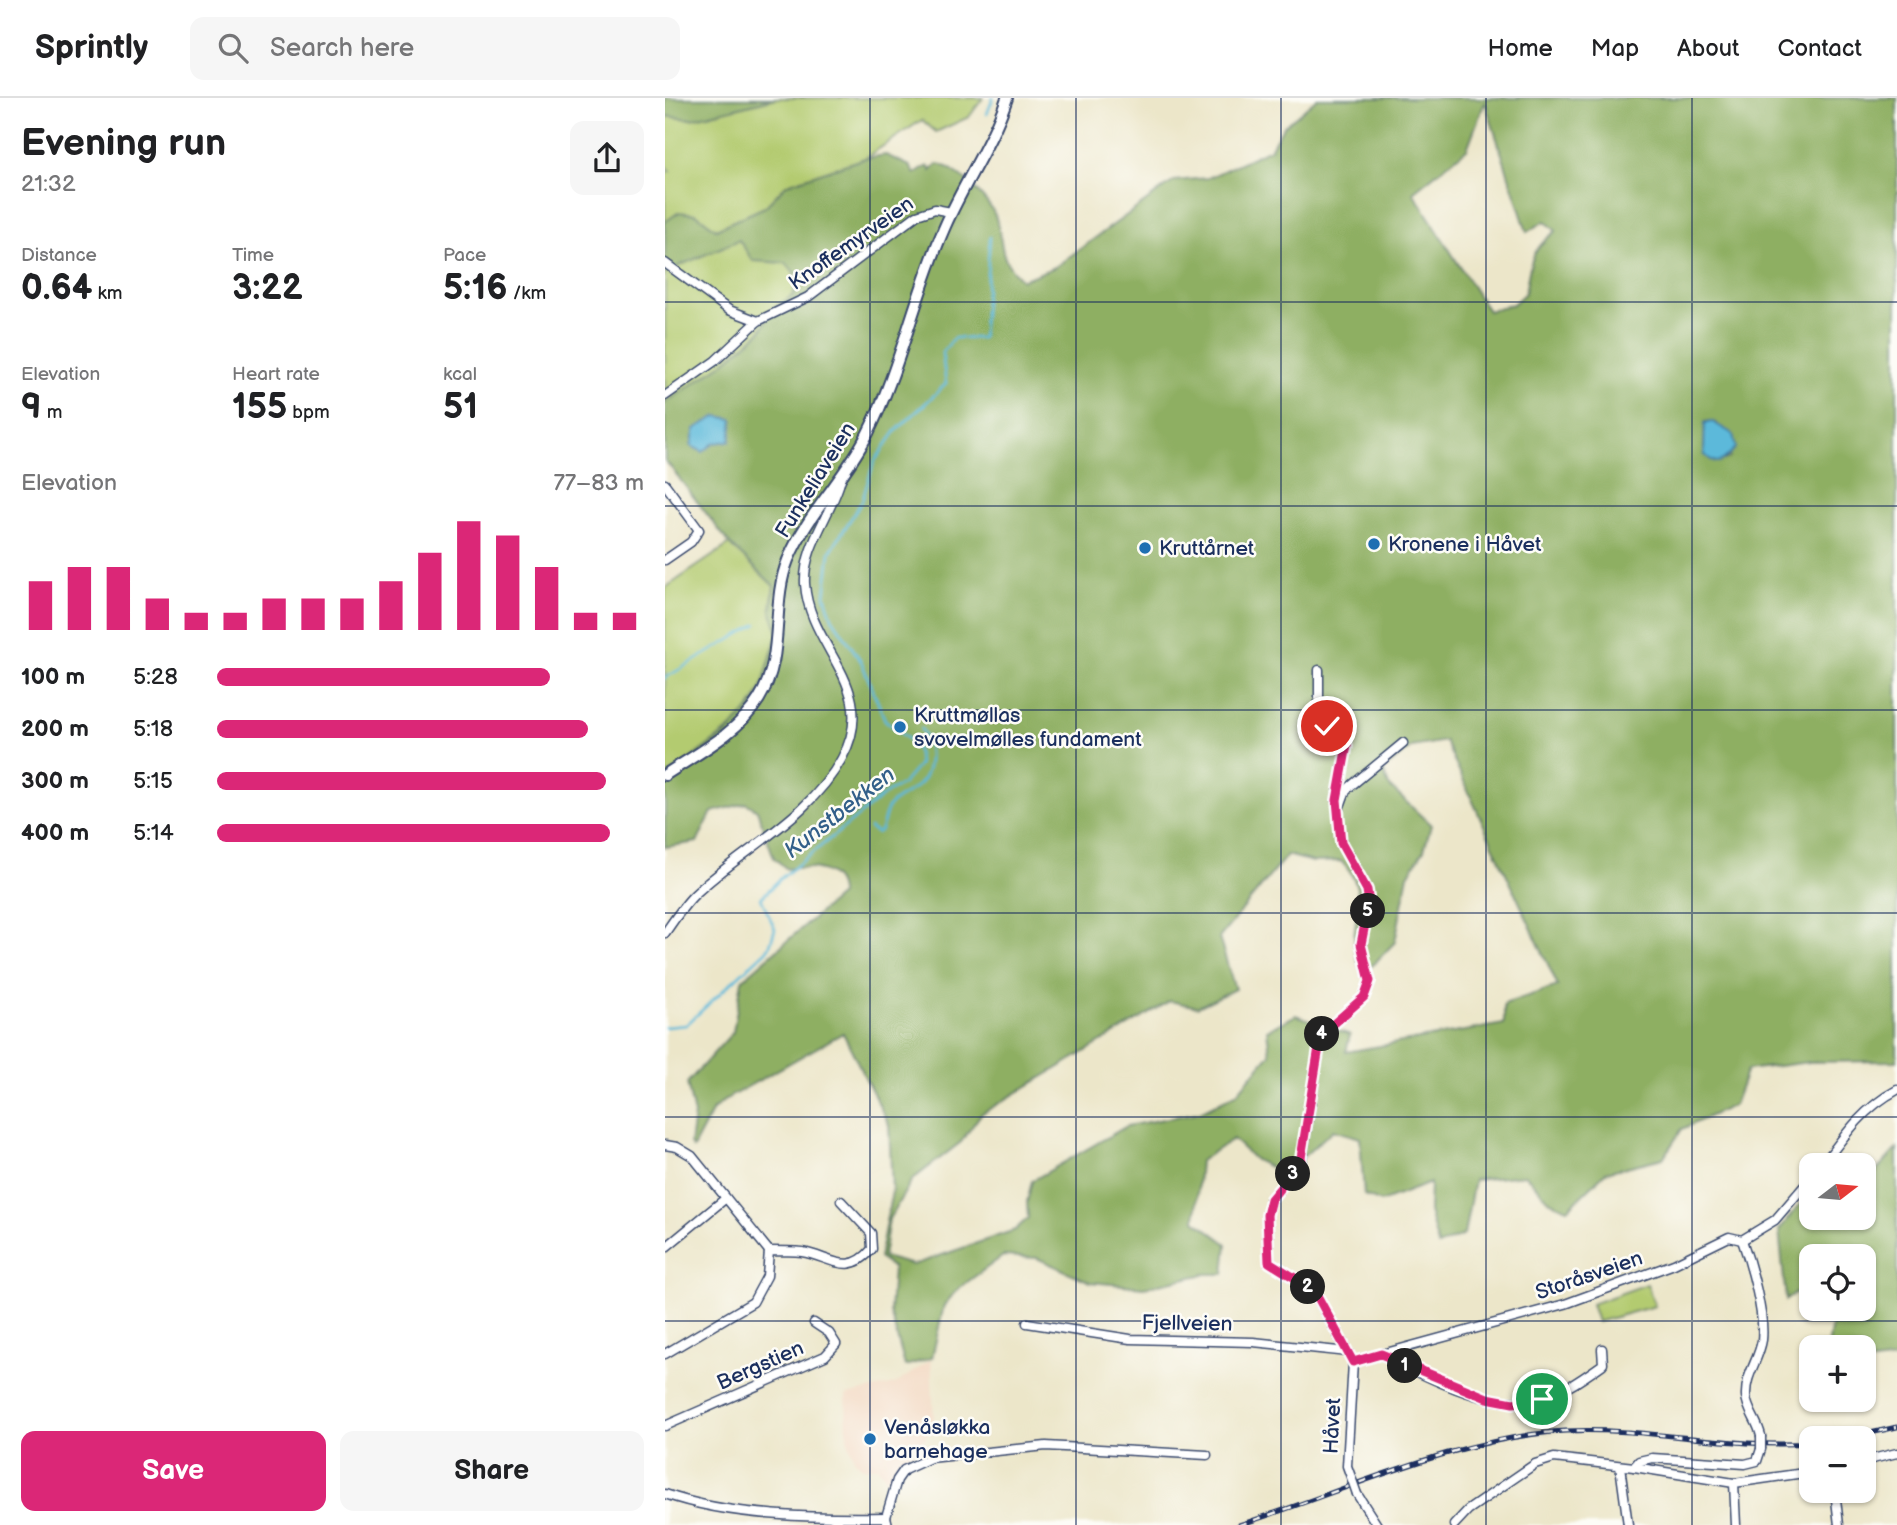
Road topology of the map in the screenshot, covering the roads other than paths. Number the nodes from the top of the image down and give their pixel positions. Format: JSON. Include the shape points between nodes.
{"nodes":[{"id":1,"x":1007,"y":98,"type":"edge"},
{"id":2,"x":951,"y":212,"type":"junction"},
{"id":3,"x":665,"y":263,"type":"edge"},
{"id":4,"x":758,"y":321,"type":"junction"},
{"id":5,"x":665,"y":396,"type":"edge"},
{"id":6,"x":841,"y":479,"type":"junction"},
{"id":7,"x":665,"y":484,"type":"edge"},
{"id":8,"x":665,"y":560,"type":"edge"},
{"id":9,"x":1319,"y":670,"type":"dead end"},
{"id":10,"x":1403,"y":743,"type":"dead end"},
{"id":11,"x":665,"y":775,"type":"edge"},
{"id":12,"x":1339,"y":810,"type":"junction"},
{"id":13,"x":665,"y":933,"type":"edge"},
{"id":14,"x":1897,"y":1090,"type":"edge"},
{"id":15,"x":665,"y":1145,"type":"edge"},
{"id":16,"x":1831,"y":1153,"type":"edge"},
{"id":17,"x":1799,"y":1192,"type":"edge"},
{"id":18,"x":726,"y":1198,"type":"junction"},
{"id":19,"x":841,"y":1201,"type":"dead end"},
{"id":20,"x":1742,"y":1240,"type":"junction"},
{"id":21,"x":665,"y":1248,"type":"edge"},
{"id":22,"x":769,"y":1251,"type":"junction"},
{"id":23,"x":814,"y":1323,"type":"dead end"},
{"id":24,"x":1027,"y":1324,"type":"dead end"},
{"id":25,"x":1602,"y":1349,"type":"dead end"},
{"id":26,"x":1348,"y":1352,"type":"junction"},
{"id":27,"x":665,"y":1353,"type":"edge"},
{"id":28,"x":1381,"y":1354,"type":"junction"},
{"id":29,"x":1353,"y":1362,"type":"junction"},
{"id":30,"x":665,"y":1426,"type":"edge"},
{"id":31,"x":1897,"y":1453,"type":"edge"},
{"id":32,"x":1207,"y":1455,"type":"dead end"},
{"id":33,"x":1876,"y":1458,"type":"edge"},
{"id":34,"x":1620,"y":1466,"type":"junction"},
{"id":35,"x":1634,"y":1467,"type":"junction"},
{"id":36,"x":1799,"y":1474,"type":"edge"},
{"id":37,"x":1734,"y":1483,"type":"junction"},
{"id":38,"x":665,"y":1494,"type":"edge"},
{"id":39,"x":1836,"y":1503,"type":"edge"},
{"id":40,"x":887,"y":1521,"type":"edge"},
{"id":41,"x":1377,"y":1525,"type":"edge"},
{"id":42,"x":1454,"y":1525,"type":"edge"},
{"id":43,"x":1628,"y":1525,"type":"edge"},
{"id":44,"x":1736,"y":1525,"type":"edge"},
{"id":45,"x":1839,"y":1525,"type":"edge"}],
"edges":[{"from":1,"to":2,"type":"street","name":"Funkeliaveien","via":[[991,141]]},
{"from":2,"to":4,"type":"street","name":"Knoffemyrveien","via":[[935,209],[917,215],[808,297]]},
{"from":2,"to":6,"type":"street","name":"Funkeliaveien","via":[[883,400]]},
{"from":3,"to":4,"type":"street","via":[[729,310]]},
{"from":4,"to":5,"type":"street","name":"Knoffemyrveien","via":[[715,361]]},
{"from":6,"to":11,"type":"street","name":"Funkeliaveien","via":[[800,535],[788,561],[776,656],[757,702],[727,733]]},
{"from":6,"to":13,"type":"street","via":[[808,558],[805,582],[816,623],[852,697],[848,747],[817,792],[693,896]]},
{"from":7,"to":8,"type":"street","via":[[699,530],[691,542]]},
{"from":9,"to":12,"type":"street","name":"Håvet","via":[[1324,722],[1347,745]]},
{"from":10,"to":12,"type":"street","via":[[1346,790]]},
{"from":12,"to":26,"type":"street","name":"Håvet","via":[[1343,850],[1367,890],[1369,904],[1361,944],[1370,981],[1364,997],[1321,1035],[1300,1164],[1271,1199],[1266,1230],[1269,1262],[1314,1290]]},
{"from":14,"to":16,"type":"street","via":[[1853,1123]]},
{"from":15,"to":18,"type":"street","via":[[692,1156]]},
{"from":17,"to":20,"type":"street","name":"Storåsveien","via":[[1775,1220]]},
{"from":18,"to":21,"type":"street"},
{"from":18,"to":22,"type":"street"},
{"from":19,"to":22,"type":"street","via":[[871,1233],[868,1255],[836,1265],[805,1252]]},
{"from":20,"to":28,"type":"street","name":"Storåsveien","via":[[1729,1237],[1674,1264],[1565,1304]]},
{"from":20,"to":35,"type":"street","bridge":true,"via":[[1762,1335],[1747,1376],[1746,1398],[1761,1436],[1757,1461],[1652,1458]]},
{"from":22,"to":27,"type":"street","via":[[767,1276],[753,1302]]},
{"from":23,"to":30,"type":"street","name":"Bergstien","via":[[836,1344],[825,1356]]},
{"from":24,"to":26,"type":"street","name":"Fjellveien","via":[[1130,1339],[1253,1342]]},
{"from":25,"to":28,"type":"street","via":[[1603,1364],[1579,1380],[1542,1399],[1513,1403],[1449,1384]]},
{"from":26,"to":29,"type":"street","name":"Håvet"},
{"from":28,"to":29,"type":"street","name":"Storåsveien"},
{"from":29,"to":41,"type":"street","name":"Håvet","bridge":true,"via":[[1347,1466],[1357,1494]]},
{"from":31,"to":33,"type":"street"},
{"from":32,"to":40,"type":"street","via":[[1046,1446],[930,1458],[904,1470],[897,1480]]},
{"from":34,"to":35,"type":"street"},
{"from":34,"to":42,"type":"street","via":[[1554,1458],[1535,1464],[1468,1510]]},
{"from":34,"to":43,"type":"street"},
{"from":35,"to":37,"type":"street"},
{"from":36,"to":37,"type":"street"},
{"from":37,"to":44,"type":"street"},
{"from":38,"to":40,"type":"street","via":[[782,1515]]},
{"from":39,"to":45,"type":"street"}]}
